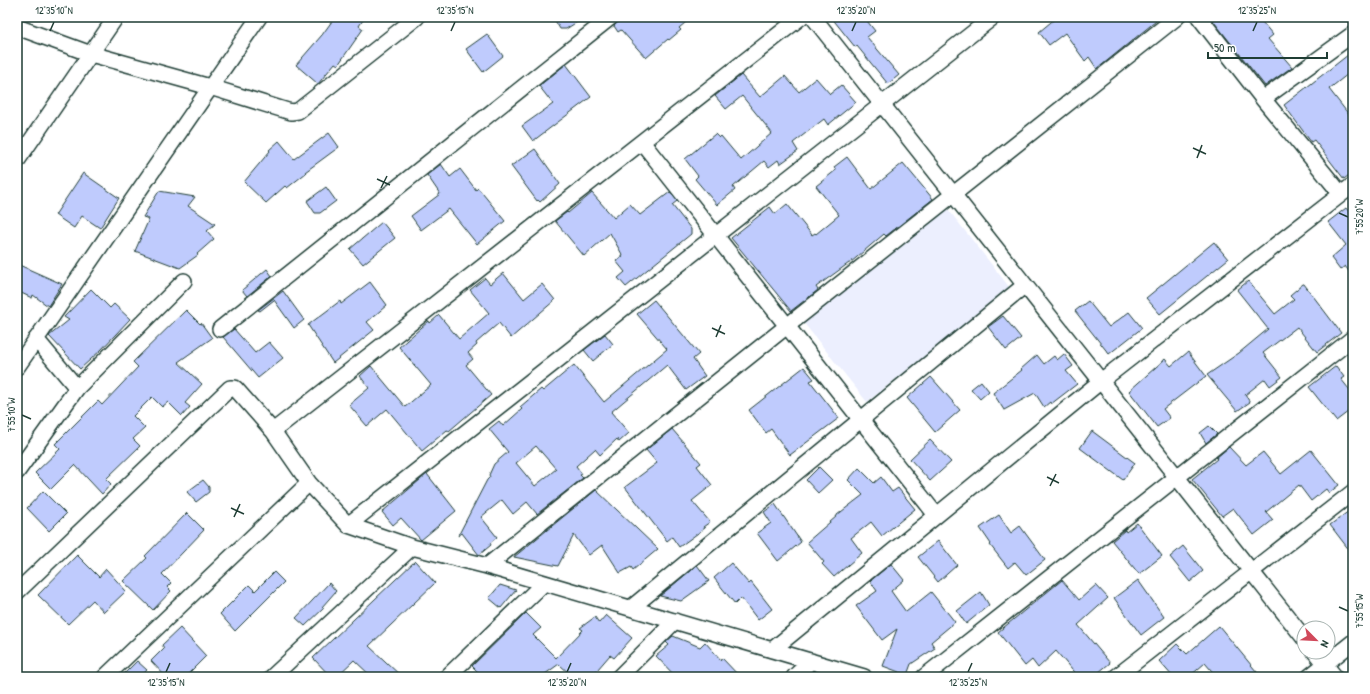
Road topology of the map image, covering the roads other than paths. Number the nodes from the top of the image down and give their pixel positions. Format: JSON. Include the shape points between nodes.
{"nodes":[{"id":1,"x":116,"y":17,"type":"edge"},
{"id":2,"x":258,"y":17,"type":"edge"},
{"id":3,"x":417,"y":17,"type":"edge"},
{"id":4,"x":611,"y":17,"type":"edge"},
{"id":5,"x":801,"y":17,"type":"edge"},
{"id":6,"x":813,"y":17,"type":"edge"},
{"id":7,"x":993,"y":17,"type":"edge"},
{"id":8,"x":1177,"y":17,"type":"edge"},
{"id":9,"x":1199,"y":17,"type":"edge"},
{"id":10,"x":17,"y":27,"type":"edge"},
{"id":11,"x":1353,"y":34,"type":"edge"},
{"id":12,"x":91,"y":54,"type":"junction"},
{"id":13,"x":210,"y":87,"type":"junction"},
{"id":14,"x":1263,"y":99,"type":"junction"},
{"id":15,"x":882,"y":104,"type":"junction"},
{"id":16,"x":642,"y":142,"type":"junction"},
{"id":17,"x":17,"y":161,"type":"edge"},
{"id":18,"x":1353,"y":185,"type":"edge"},
{"id":19,"x":953,"y":194,"type":"junction"},
{"id":20,"x":1341,"y":194,"type":"junction"},
{"id":21,"x":716,"y":235,"type":"junction"},
{"id":22,"x":184,"y":281,"type":"dead end"},
{"id":23,"x":1025,"y":285,"type":"junction"},
{"id":24,"x":787,"y":326,"type":"junction"},
{"id":25,"x":220,"y":329,"type":"dead end"},
{"id":26,"x":1353,"y":338,"type":"edge"},
{"id":27,"x":36,"y":339,"type":"junction"},
{"id":28,"x":17,"y":367,"type":"edge"},
{"id":29,"x":1101,"y":381,"type":"junction"},
{"id":30,"x":77,"y":388,"type":"junction"},
{"id":31,"x":861,"y":420,"type":"junction"},
{"id":32,"x":273,"y":431,"type":"junction"},
{"id":33,"x":17,"y":472,"type":"edge"},
{"id":34,"x":1176,"y":477,"type":"junction"},
{"id":35,"x":309,"y":483,"type":"junction"},
{"id":36,"x":1353,"y":492,"type":"edge"},
{"id":37,"x":936,"y":515,"type":"junction"},
{"id":38,"x":348,"y":525,"type":"junction"},
{"id":39,"x":412,"y":547,"type":"junction"},
{"id":40,"x":487,"y":566,"type":"junction"},
{"id":41,"x":1251,"y":571,"type":"junction"},
{"id":42,"x":544,"y":582,"type":"junction"},
{"id":43,"x":17,"y":592,"type":"edge"},
{"id":44,"x":631,"y":608,"type":"junction"},
{"id":45,"x":675,"y":622,"type":"junction"},
{"id":46,"x":1296,"y":628,"type":"edge"},
{"id":47,"x":1353,"y":642,"type":"edge"},
{"id":48,"x":772,"y":650,"type":"junction"},
{"id":49,"x":1322,"y":660,"type":"edge"},
{"id":50,"x":810,"y":661,"type":"junction"},
{"id":51,"x":1325,"y":664,"type":"junction"},
{"id":52,"x":105,"y":677,"type":"edge"},
{"id":53,"x":272,"y":677,"type":"edge"},
{"id":54,"x":447,"y":677,"type":"edge"},
{"id":55,"x":618,"y":677,"type":"edge"},
{"id":56,"x":794,"y":677,"type":"edge"},
{"id":57,"x":864,"y":677,"type":"edge"},
{"id":58,"x":924,"y":677,"type":"edge"},
{"id":59,"x":1116,"y":677,"type":"edge"},
{"id":60,"x":1309,"y":677,"type":"edge"},
{"id":61,"x":1335,"y":677,"type":"edge"}],
"edges":[{"from":1,"to":12,"type":"street"},
{"from":2,"to":13,"type":"street"},
{"from":3,"to":13,"type":"street","via":[[295,112]]},
{"from":4,"to":25,"type":"street"},
{"from":5,"to":16,"type":"street"},
{"from":6,"to":15,"type":"street"},
{"from":7,"to":15,"type":"street"},
{"from":8,"to":19,"type":"street"},
{"from":9,"to":14,"type":"street"},
{"from":10,"to":12,"type":"street"},
{"from":11,"to":14,"type":"street"},
{"from":12,"to":13,"type":"street"},
{"from":12,"to":17,"type":"street"},
{"from":13,"to":27,"type":"street"},
{"from":14,"to":20,"type":"street"},
{"from":15,"to":19,"type":"street"},
{"from":15,"to":21,"type":"street"},
{"from":16,"to":21,"type":"street"},
{"from":16,"to":32,"type":"street"},
{"from":18,"to":20,"type":"street"},
{"from":19,"to":23,"type":"street"},
{"from":19,"to":24,"type":"street"},
{"from":20,"to":29,"type":"street"},
{"from":21,"to":24,"type":"street"},
{"from":21,"to":38,"type":"street"},
{"from":22,"to":30,"type":"street"},
{"from":23,"to":29,"type":"street"},
{"from":23,"to":31,"type":"street"},
{"from":24,"to":31,"type":"street"},
{"from":24,"to":40,"type":"street"},
{"from":26,"to":34,"type":"street"},
{"from":27,"to":28,"type":"street"},
{"from":27,"to":30,"type":"street"},
{"from":29,"to":34,"type":"street"},
{"from":29,"to":37,"type":"street"},
{"from":30,"to":33,"type":"street"},
{"from":31,"to":37,"type":"street"},
{"from":31,"to":44,"type":"street"},
{"from":32,"to":35,"type":"street"},
{"from":32,"to":43,"type":"street","via":[[235,388],[230,388]]},
{"from":34,"to":41,"type":"street"},
{"from":34,"to":58,"type":"street"},
{"from":35,"to":38,"type":"street"},
{"from":35,"to":52,"type":"street"},
{"from":36,"to":41,"type":"street"},
{"from":37,"to":48,"type":"street"},
{"from":38,"to":39,"type":"street"},
{"from":39,"to":40,"type":"street"},
{"from":39,"to":53,"type":"street"},
{"from":40,"to":42,"type":"street"},
{"from":41,"to":46,"type":"street"},
{"from":41,"to":59,"type":"street"},
{"from":42,"to":44,"type":"street"},
{"from":42,"to":54,"type":"street"},
{"from":44,"to":45,"type":"street"},
{"from":45,"to":48,"type":"street"},
{"from":45,"to":55,"type":"street"},
{"from":47,"to":51,"type":"street"},
{"from":48,"to":50,"type":"street"},
{"from":49,"to":51,"type":"street"},
{"from":50,"to":56,"type":"street"},
{"from":50,"to":57,"type":"street"},
{"from":51,"to":60,"type":"street"},
{"from":51,"to":61,"type":"street"}]}
